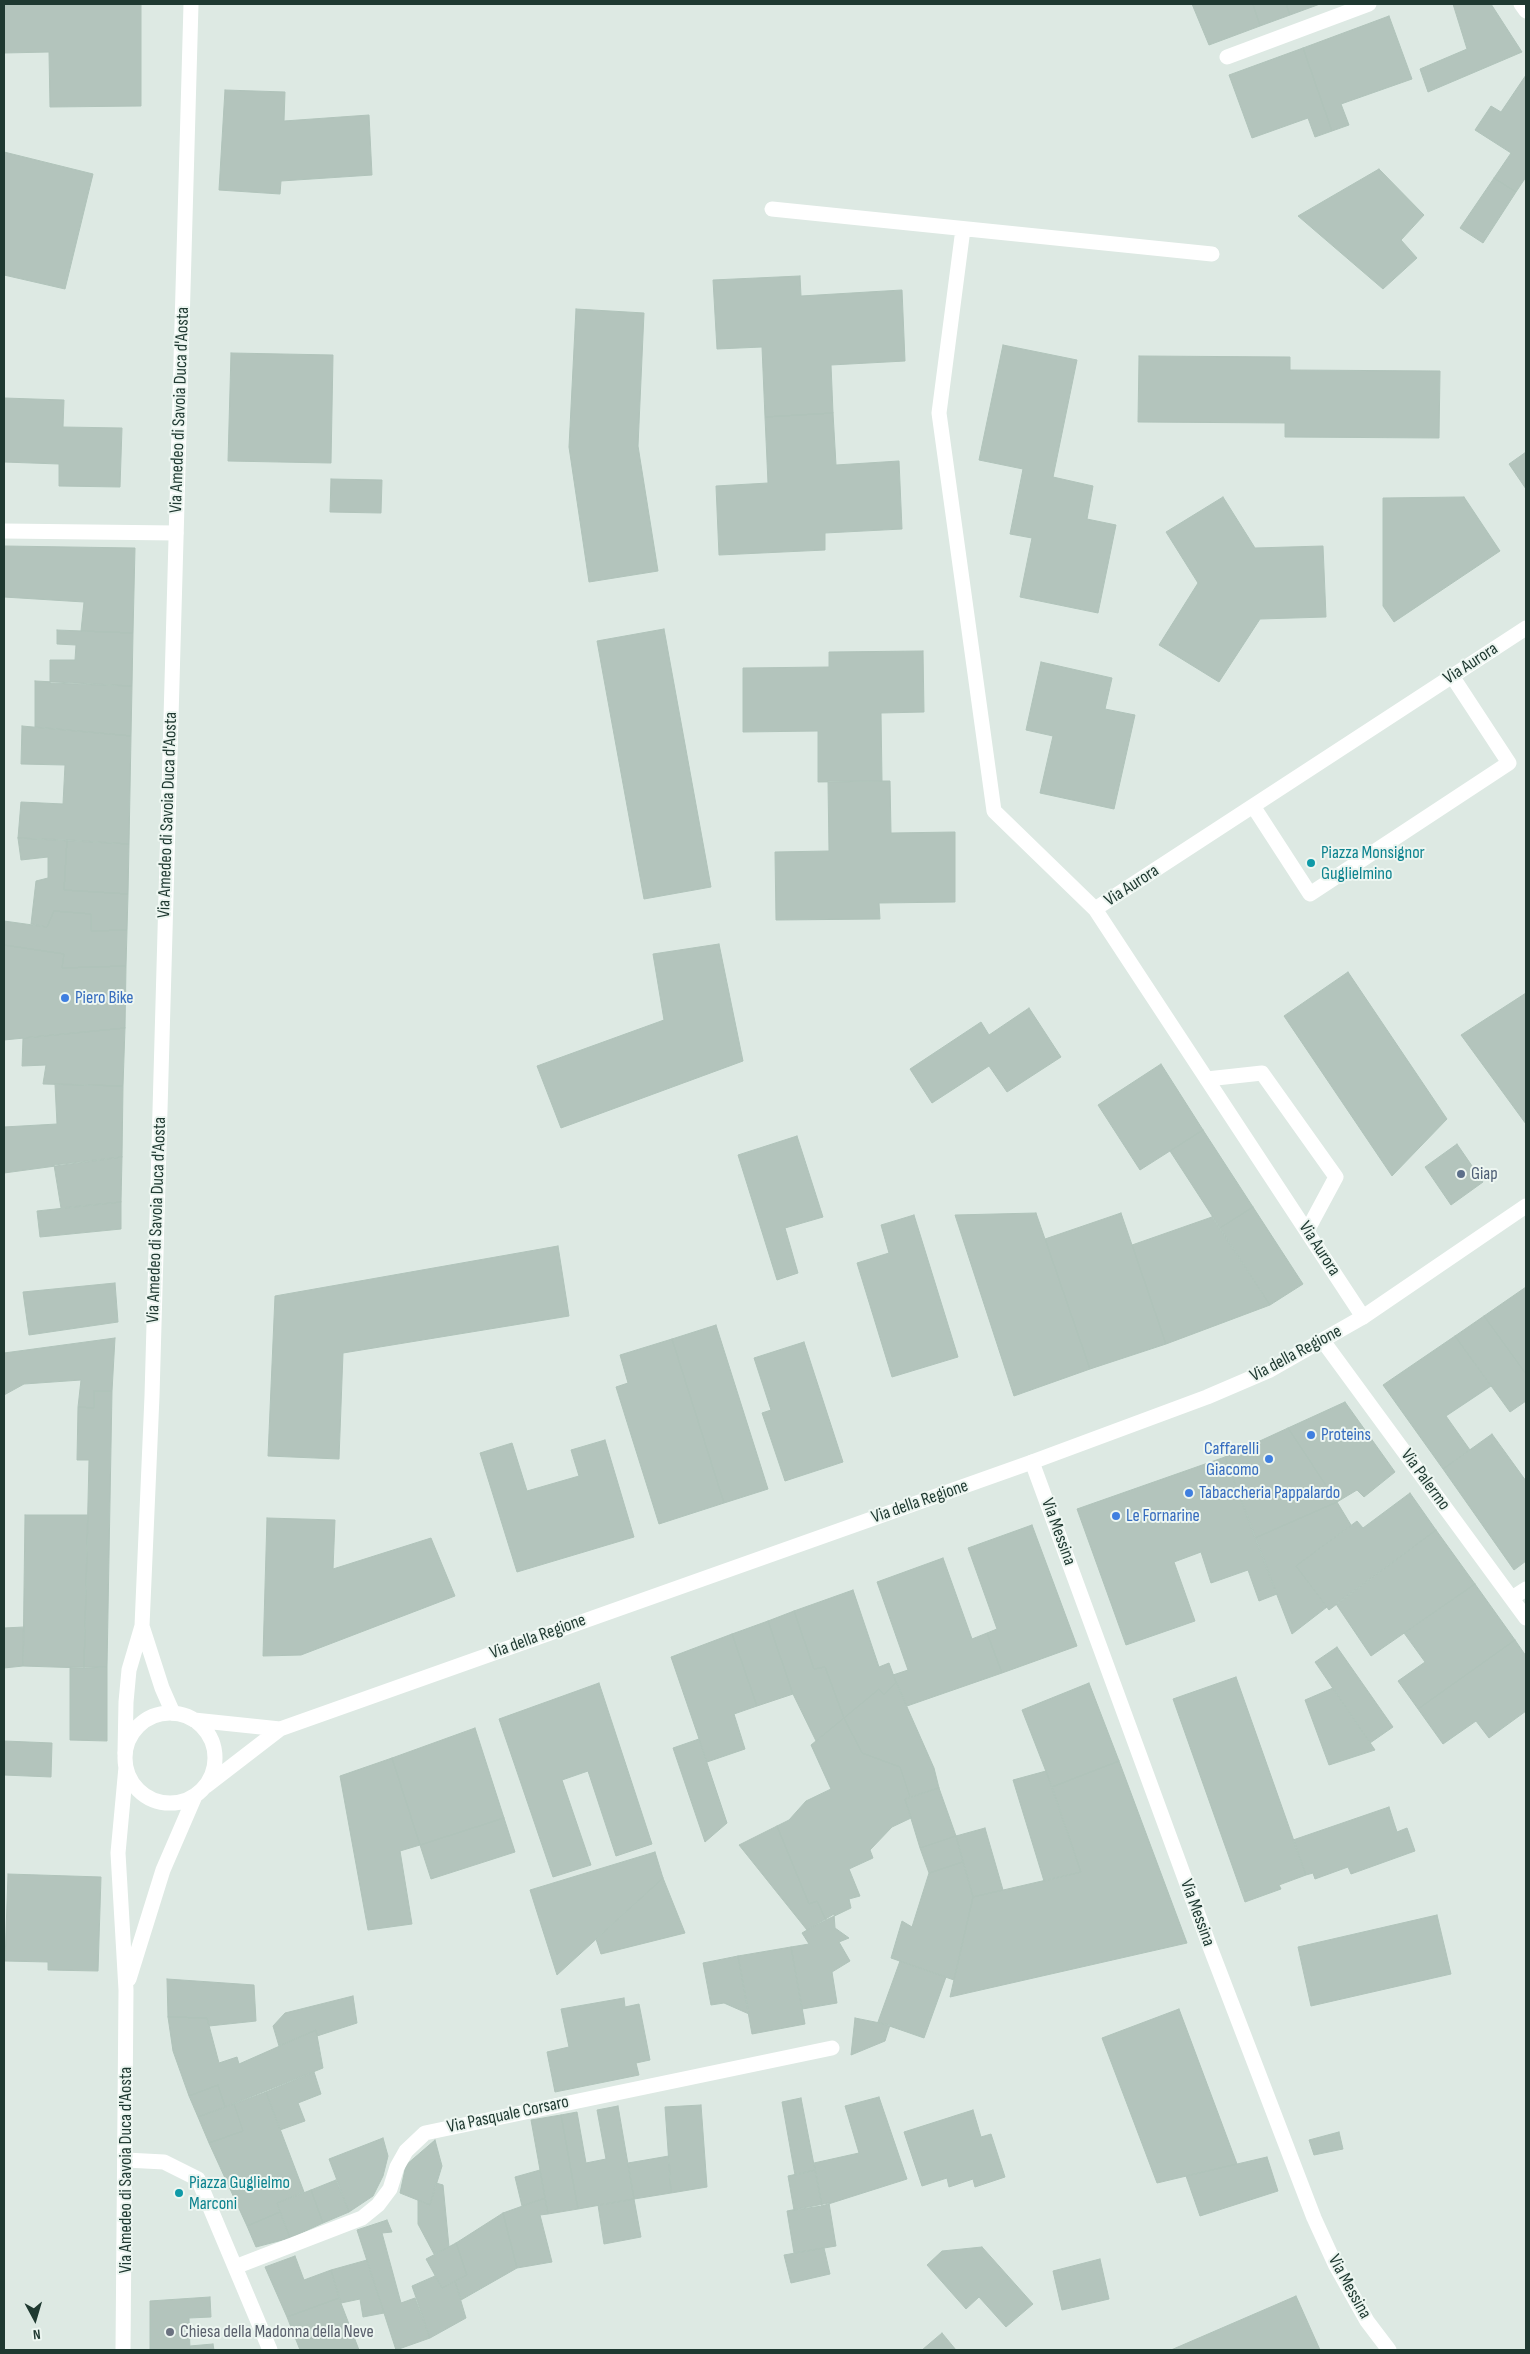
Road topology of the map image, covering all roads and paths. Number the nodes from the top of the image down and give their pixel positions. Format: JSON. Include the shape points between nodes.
{"nodes":[{"id":1,"x":191,"y":4,"type":"edge"},
{"id":2,"x":1369,"y":4,"type":"edge"},
{"id":3,"x":1521,"y":4,"type":"edge"},
{"id":4,"x":1526,"y":11,"type":"edge"},
{"id":5,"x":1227,"y":57,"type":"dead end"},
{"id":6,"x":772,"y":209,"type":"dead end"},
{"id":7,"x":964,"y":228,"type":"junction"},
{"id":8,"x":1212,"y":254,"type":"dead end"},
{"id":9,"x":4,"y":531,"type":"edge"},
{"id":10,"x":176,"y":533,"type":"junction"},
{"id":11,"x":1526,"y":628,"type":"edge"},
{"id":12,"x":1452,"y":676,"type":"junction"},
{"id":13,"x":1253,"y":806,"type":"junction"},
{"id":14,"x":1096,"y":910,"type":"junction"},
{"id":15,"x":1207,"y":1079,"type":"junction"},
{"id":16,"x":1526,"y":1206,"type":"edge"},
{"id":17,"x":1307,"y":1231,"type":"junction"},
{"id":18,"x":1363,"y":1317,"type":"junction"},
{"id":19,"x":1323,"y":1341,"type":"junction"},
{"id":20,"x":1032,"y":1462,"type":"junction"},
{"id":21,"x":1526,"y":1589,"type":"edge"},
{"id":22,"x":1512,"y":1598,"type":"junction"},
{"id":23,"x":1526,"y":1618,"type":"edge"},
{"id":24,"x":142,"y":1626,"type":"junction"},
{"id":25,"x":173,"y":1713,"type":"junction"},
{"id":26,"x":194,"y":1720,"type":"junction"},
{"id":27,"x":280,"y":1729,"type":"junction"},
{"id":28,"x":125,"y":1760,"type":"junction"},
{"id":29,"x":201,"y":1791,"type":"junction"},
{"id":30,"x":126,"y":1990,"type":"junction"},
{"id":31,"x":832,"y":2048,"type":"dead end"},
{"id":32,"x":126,"y":2160,"type":"junction"},
{"id":33,"x":235,"y":2266,"type":"junction"},
{"id":34,"x":124,"y":2350,"type":"edge"},
{"id":35,"x":270,"y":2350,"type":"edge"},
{"id":36,"x":1389,"y":2350,"type":"edge"}],
"edges":[{"from":1,"to":10,"type":"street","name":"Via Amedeo di Savoia Duca d'Aosta"},
{"from":2,"to":5,"type":"street"},
{"from":3,"to":4,"type":"street"},
{"from":6,"to":7,"type":"street"},
{"from":7,"to":8,"type":"street"},
{"from":7,"to":14,"type":"street","via":[[939,413],[994,811]]},
{"from":9,"to":10,"type":"street"},
{"from":10,"to":24,"type":"street","name":"Via Amedeo di Savoia Duca d'Aosta","via":[[152,1396]]},
{"from":11,"to":12,"type":"street","name":"Via Aurora"},
{"from":12,"to":13,"type":"street","name":"Via Aurora"},
{"from":12,"to":13,"type":"street","via":[[1509,763],[1310,894]]},
{"from":13,"to":14,"type":"street","name":"Via Aurora"},
{"from":14,"to":15,"type":"street","name":"Via Aurora"},
{"from":15,"to":17,"type":"street","name":"Via Aurora"},
{"from":15,"to":17,"type":"street","via":[[1262,1074],[1336,1177]]},
{"from":16,"to":18,"type":"street","name":"Via della Regione"},
{"from":17,"to":18,"type":"street","name":"Via Aurora"},
{"from":18,"to":19,"type":"street","name":"Via della Regione"},
{"from":19,"to":20,"type":"street","name":"Via della Regione","via":[[1270,1370],[1207,1397]]},
{"from":19,"to":22,"type":"street","name":"Via Palermo"},
{"from":20,"to":27,"type":"street","name":"Via della Regione"},
{"from":20,"to":36,"type":"street","name":"Via Messina","via":[[1210,1948],[1314,2218],[1344,2280]]},
{"from":21,"to":22,"type":"street"},
{"from":22,"to":23,"type":"street","name":"Via Palermo"},
{"from":24,"to":25,"type":"street"},
{"from":24,"to":28,"type":"street","via":[[129,1670]]},
{"from":25,"to":26,"type":"street"},
{"from":25,"to":28,"type":"street","via":[[142,1724],[128,1740]]},
{"from":26,"to":27,"type":"street"},
{"from":26,"to":29,"type":"street","via":[[213,1743],[215,1757],[214,1772]]},
{"from":27,"to":29,"type":"street"},
{"from":28,"to":29,"type":"street","via":[[131,1781],[140,1793],[153,1800],[168,1804],[182,1802]]},
{"from":28,"to":30,"type":"street","via":[[118,1853]]},
{"from":29,"to":30,"type":"street","via":[[160,1877]]},
{"from":30,"to":32,"type":"street","name":"Via Amedeo di Savoia Duca d'Aosta"},
{"from":31,"to":33,"type":"street","name":"Via Pasquale Corsaro","via":[[426,2133],[406,2151],[396,2166],[390,2189],[362,2218]]},
{"from":32,"to":33,"type":"street","via":[[164,2162],[198,2179]]},
{"from":32,"to":34,"type":"street","name":"Via Amedeo di Savoia Duca d'Aosta"},
{"from":33,"to":35,"type":"street"}]}
